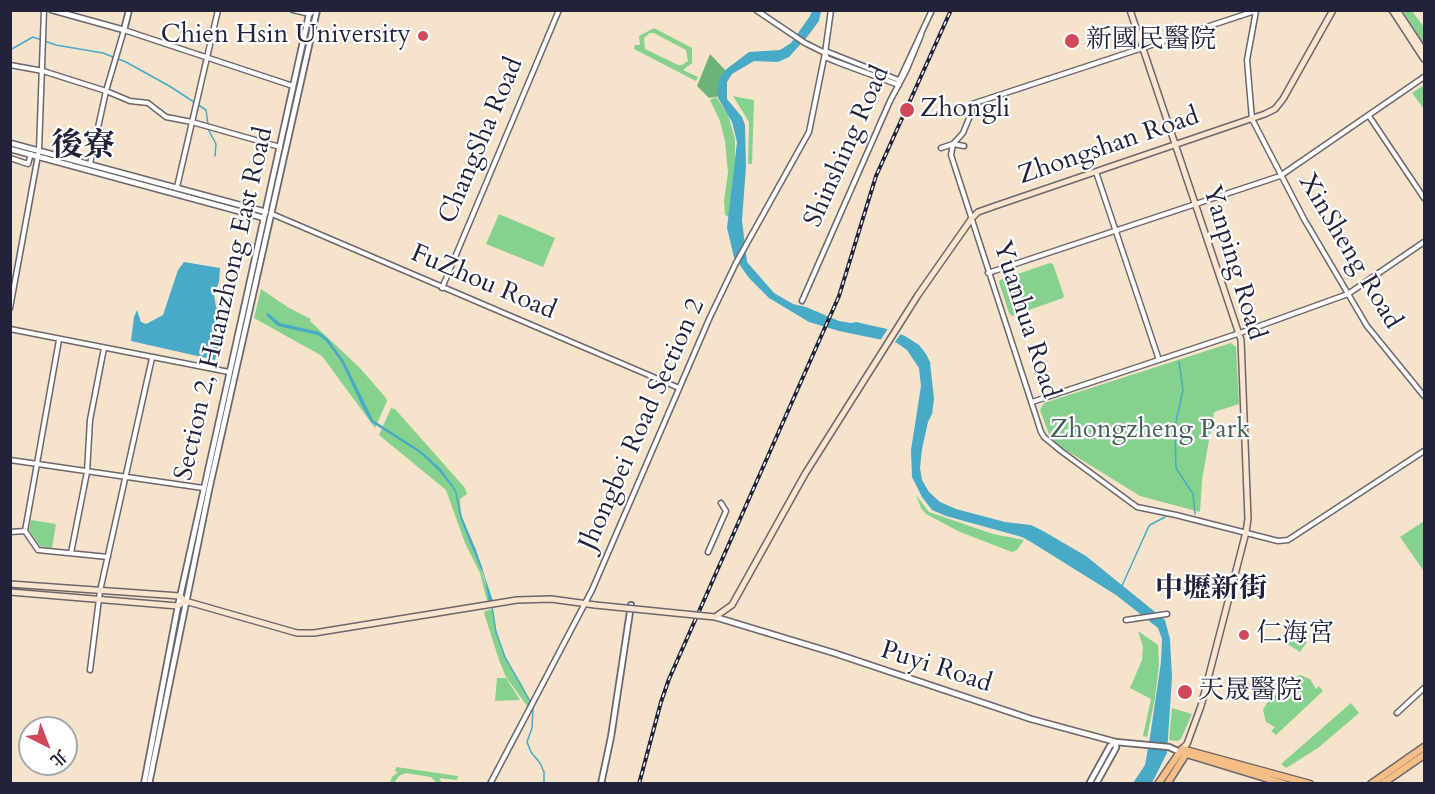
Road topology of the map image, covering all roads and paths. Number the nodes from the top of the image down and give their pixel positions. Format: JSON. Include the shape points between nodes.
{"nodes":[{"id":1,"x":44,"y":10,"type":"edge"},
{"id":2,"x":52,"y":10,"type":"edge"},
{"id":3,"x":129,"y":10,"type":"edge"},
{"id":4,"x":218,"y":10,"type":"edge"},
{"id":5,"x":293,"y":10,"type":"edge"},
{"id":6,"x":559,"y":10,"type":"edge"},
{"id":7,"x":756,"y":10,"type":"edge"},
{"id":8,"x":831,"y":10,"type":"edge"},
{"id":9,"x":932,"y":10,"type":"edge"},
{"id":10,"x":1130,"y":10,"type":"edge"},
{"id":11,"x":1333,"y":10,"type":"edge"},
{"id":12,"x":1392,"y":10,"type":"edge"},
{"id":13,"x":1397,"y":10,"type":"edge"},
{"id":14,"x":313,"y":11,"type":"edge"},
{"id":15,"x":1256,"y":11,"type":"edge"},
{"id":16,"x":124,"y":30,"type":"junction"},
{"id":17,"x":1142,"y":47,"type":"junction"},
{"id":18,"x":1425,"y":51,"type":"edge"},
{"id":19,"x":825,"y":53,"type":"junction"},
{"id":20,"x":207,"y":56,"type":"junction"},
{"id":21,"x":1425,"y":59,"type":"edge"},
{"id":22,"x":10,"y":64,"type":"edge"},
{"id":23,"x":43,"y":71,"type":"junction"},
{"id":24,"x":1425,"y":77,"type":"edge"},
{"id":25,"x":900,"y":82,"type":"junction"},
{"id":26,"x":293,"y":86,"type":"junction"},
{"id":27,"x":106,"y":91,"type":"junction"},
{"id":28,"x":1369,"y":116,"type":"junction"},
{"id":29,"x":1252,"y":119,"type":"junction"},
{"id":30,"x":192,"y":122,"type":"junction"},
{"id":31,"x":10,"y":143,"type":"edge"},
{"id":32,"x":953,"y":144,"type":"junction"},
{"id":33,"x":1176,"y":145,"type":"junction"},
{"id":34,"x":964,"y":146,"type":"dead end"},
{"id":35,"x":280,"y":147,"type":"junction"},
{"id":36,"x":941,"y":148,"type":"dead end"},
{"id":37,"x":10,"y":149,"type":"edge"},
{"id":38,"x":32,"y":151,"type":"junction"},
{"id":39,"x":38,"y":153,"type":"junction"},
{"id":40,"x":10,"y":158,"type":"edge"},
{"id":41,"x":90,"y":164,"type":"junction"},
{"id":42,"x":1096,"y":172,"type":"junction"},
{"id":43,"x":1280,"y":176,"type":"junction"},
{"id":44,"x":177,"y":187,"type":"junction"},
{"id":45,"x":1425,"y":198,"type":"edge"},
{"id":46,"x":1196,"y":205,"type":"junction"},
{"id":47,"x":269,"y":213,"type":"junction"},
{"id":48,"x":972,"y":218,"type":"junction"},
{"id":49,"x":264,"y":219,"type":"junction"},
{"id":50,"x":1116,"y":231,"type":"junction"},
{"id":51,"x":1425,"y":242,"type":"edge"},
{"id":52,"x":988,"y":273,"type":"junction"},
{"id":53,"x":442,"y":288,"type":"junction"},
{"id":54,"x":1348,"y":294,"type":"junction"},
{"id":55,"x":802,"y":301,"type":"dead end"},
{"id":56,"x":10,"y":308,"type":"edge"},
{"id":57,"x":10,"y":329,"type":"edge"},
{"id":58,"x":1240,"y":333,"type":"junction"},
{"id":59,"x":60,"y":339,"type":"junction"},
{"id":60,"x":105,"y":348,"type":"junction"},
{"id":61,"x":152,"y":358,"type":"junction"},
{"id":62,"x":1159,"y":360,"type":"junction"},
{"id":63,"x":229,"y":372,"type":"junction"},
{"id":64,"x":679,"y":388,"type":"junction"},
{"id":65,"x":1425,"y":396,"type":"edge"},
{"id":66,"x":1032,"y":402,"type":"junction"},
{"id":67,"x":1425,"y":451,"type":"edge"},
{"id":68,"x":10,"y":460,"type":"edge"},
{"id":69,"x":37,"y":464,"type":"junction"},
{"id":70,"x":87,"y":472,"type":"junction"},
{"id":71,"x":126,"y":478,"type":"junction"},
{"id":72,"x":203,"y":488,"type":"junction"},
{"id":73,"x":722,"y":503,"type":"dead end"},
{"id":74,"x":25,"y":531,"type":"junction"},
{"id":75,"x":10,"y":532,"type":"edge"},
{"id":76,"x":1246,"y":532,"type":"junction"},
{"id":77,"x":708,"y":552,"type":"dead end"},
{"id":78,"x":71,"y":553,"type":"junction"},
{"id":79,"x":108,"y":557,"type":"junction"},
{"id":80,"x":10,"y":584,"type":"edge"},
{"id":81,"x":100,"y":591,"type":"junction"},
{"id":82,"x":10,"y":592,"type":"edge"},
{"id":83,"x":180,"y":596,"type":"junction"},
{"id":84,"x":100,"y":599,"type":"junction"},
{"id":85,"x":185,"y":601,"type":"junction"},
{"id":86,"x":585,"y":603,"type":"junction"},
{"id":87,"x":631,"y":605,"type":"dead end"},
{"id":88,"x":178,"y":606,"type":"junction"},
{"id":89,"x":1167,"y":614,"type":"dead end"},
{"id":90,"x":715,"y":617,"type":"junction"},
{"id":91,"x":1126,"y":620,"type":"dead end"},
{"id":92,"x":90,"y":670,"type":"dead end"},
{"id":93,"x":1425,"y":688,"type":"edge"},
{"id":94,"x":1397,"y":713,"type":"dead end"},
{"id":95,"x":1116,"y":742,"type":"junction"},
{"id":96,"x":1425,"y":747,"type":"edge"},
{"id":97,"x":1183,"y":750,"type":"junction"},
{"id":98,"x":1425,"y":755,"type":"edge"},
{"id":99,"x":1284,"y":775,"type":"junction"},
{"id":100,"x":1277,"y":782,"type":"edge"},
{"id":101,"x":144,"y":783,"type":"edge"},
{"id":102,"x":149,"y":783,"type":"edge"},
{"id":103,"x":490,"y":783,"type":"edge"},
{"id":104,"x":601,"y":783,"type":"edge"},
{"id":105,"x":1089,"y":783,"type":"edge"},
{"id":106,"x":1096,"y":783,"type":"edge"},
{"id":107,"x":1158,"y":783,"type":"edge"},
{"id":108,"x":1167,"y":783,"type":"edge"},
{"id":109,"x":1285,"y":783,"type":"edge"},
{"id":110,"x":1310,"y":783,"type":"edge"},
{"id":111,"x":1371,"y":783,"type":"edge"},
{"id":112,"x":1382,"y":783,"type":"edge"}],
"edges":[{"from":1,"to":23,"type":"street"},
{"from":2,"to":16,"type":"street"},
{"from":3,"to":16,"type":"street"},
{"from":4,"to":20,"type":"street"},
{"from":5,"to":14,"type":"street"},
{"from":6,"to":53,"type":"street","name":"ChangSha Road"},
{"from":7,"to":19,"type":"street"},
{"from":8,"to":19,"type":"street"},
{"from":9,"to":25,"type":"street","name":"Shinshing Road"},
{"from":10,"to":17,"type":"main road","name":"Yanping Road"},
{"from":11,"to":29,"type":"main road","name":"Zhongshan Road","via":[[1283,99],[1270,112]]},
{"from":12,"to":21,"type":"main road"},
{"from":13,"to":18,"type":"main road"},
{"from":14,"to":26,"type":"street","name":"Section 2, Huanzhong East Road"},
{"from":14,"to":47,"type":"street","name":"Section 2, Huanzhong East Road"},
{"from":15,"to":17,"type":"street"},
{"from":15,"to":29,"type":"street","via":[[1247,60]]},
{"from":16,"to":20,"type":"street"},
{"from":16,"to":27,"type":"street"},
{"from":17,"to":32,"type":"street","via":[[972,104],[963,133]]},
{"from":17,"to":33,"type":"main road","name":"Yanping Road"},
{"from":19,"to":25,"type":"street","via":[[837,62]]},
{"from":19,"to":64,"type":"street","name":"Jhongbei Road Section 2","via":[[809,132],[736,263]]},
{"from":20,"to":26,"type":"street"},
{"from":20,"to":30,"type":"street"},
{"from":22,"to":23,"type":"street"},
{"from":23,"to":27,"type":"street"},
{"from":23,"to":39,"type":"street"},
{"from":24,"to":28,"type":"street"},
{"from":25,"to":55,"type":"street","name":"Shinshing Road"},
{"from":26,"to":35,"type":"street","name":"Section 2, Huanzhong East Road"},
{"from":27,"to":30,"type":"street","via":[[130,101],[148,103],[166,117]]},
{"from":27,"to":41,"type":"street"},
{"from":28,"to":43,"type":"street"},
{"from":28,"to":45,"type":"street"},
{"from":29,"to":33,"type":"main road","name":"Zhongshan Road"},
{"from":29,"to":43,"type":"street","name":"XinSheng Road"},
{"from":30,"to":35,"type":"street"},
{"from":30,"to":44,"type":"street"},
{"from":31,"to":38,"type":"street"},
{"from":32,"to":34,"type":"street"},
{"from":32,"to":36,"type":"street"},
{"from":32,"to":48,"type":"street","name":"Yuanhua Road","via":[[951,154]]},
{"from":33,"to":42,"type":"main road","name":"Zhongshan Road"},
{"from":33,"to":46,"type":"main road","name":"Yanping Road"},
{"from":35,"to":47,"type":"street","name":"Section 2, Huanzhong East Road"},
{"from":37,"to":38,"type":"street"},
{"from":38,"to":39,"type":"street"},
{"from":38,"to":40,"type":"street","via":[[28,164]]},
{"from":39,"to":41,"type":"street"},
{"from":39,"to":49,"type":"street"},
{"from":39,"to":56,"type":"street"},
{"from":41,"to":44,"type":"street"},
{"from":42,"to":48,"type":"main road","name":"Zhongshan Road","via":[[978,212]]},
{"from":42,"to":50,"type":"street"},
{"from":43,"to":46,"type":"street"},
{"from":43,"to":54,"type":"street","name":"XinSheng Road"},
{"from":44,"to":47,"type":"street"},
{"from":46,"to":50,"type":"street"},
{"from":46,"to":58,"type":"main road","name":"Yanping Road"},
{"from":47,"to":49,"type":"street","name":"Section 2, Huanzhong East Road"},
{"from":47,"to":53,"type":"street","name":"FuZhou Road"},
{"from":47,"to":85,"type":"street","name":"Section 2, Huanzhong East Road"},
{"from":48,"to":52,"type":"street","name":"Yuanhua Road"},
{"from":48,"to":90,"type":"main road","name":"Zhongshan Road","via":[[805,474],[732,605]]},
{"from":49,"to":63,"type":"street","name":"Section 2, Huanzhong East Road"},
{"from":50,"to":52,"type":"street"},
{"from":50,"to":62,"type":"street"},
{"from":51,"to":54,"type":"street"},
{"from":52,"to":66,"type":"street","name":"Yuanhua Road"},
{"from":53,"to":64,"type":"street","name":"FuZhou Road"},
{"from":54,"to":58,"type":"street"},
{"from":54,"to":65,"type":"street","name":"XinSheng Road","via":[[1376,338]]},
{"from":57,"to":59,"type":"street"},
{"from":58,"to":62,"type":"street"},
{"from":58,"to":76,"type":"main road","name":"Yanping Road"},
{"from":59,"to":60,"type":"street"},
{"from":59,"to":69,"type":"street"},
{"from":60,"to":61,"type":"street"},
{"from":60,"to":70,"type":"street","via":[[90,420]]},
{"from":61,"to":63,"type":"street"},
{"from":61,"to":71,"type":"street"},
{"from":62,"to":66,"type":"street"},
{"from":63,"to":72,"type":"street","name":"Section 2, Huanzhong East Road"},
{"from":64,"to":86,"type":"street","name":"Jhongbei Road Section 2"},
{"from":66,"to":76,"type":"street","name":"Yuanhua Road","via":[[1044,437],[1137,507]]},
{"from":67,"to":76,"type":"street","name":"Yuanhua Road","via":[[1288,540]]},
{"from":68,"to":69,"type":"street"},
{"from":69,"to":70,"type":"street"},
{"from":69,"to":74,"type":"street"},
{"from":70,"to":71,"type":"street"},
{"from":70,"to":78,"type":"street"},
{"from":71,"to":72,"type":"street"},
{"from":71,"to":79,"type":"street"},
{"from":72,"to":83,"type":"street","name":"Section 2, Huanzhong East Road"},
{"from":73,"to":77,"type":"street","via":[[726,512]]},
{"from":74,"to":75,"type":"street"},
{"from":74,"to":78,"type":"street","via":[[38,550]]},
{"from":76,"to":97,"type":"main road","name":"Yanping Road","via":[[1201,706]]},
{"from":78,"to":79,"type":"street"},
{"from":79,"to":81,"type":"street"},
{"from":80,"to":81,"type":"main road"},
{"from":81,"to":83,"type":"main road"},
{"from":81,"to":84,"type":"street"},
{"from":82,"to":84,"type":"main road"},
{"from":83,"to":85,"type":"main road"},
{"from":83,"to":88,"type":"street","name":"Section 2, Huanzhong East Road"},
{"from":84,"to":88,"type":"main road"},
{"from":84,"to":92,"type":"street"},
{"from":85,"to":86,"type":"main road","via":[[297,633],[534,599]]},
{"from":85,"to":88,"type":"main road"},
{"from":85,"to":102,"type":"street","name":"Section 2, Huanzhong East Road"},
{"from":86,"to":90,"type":"main road","bridge":true},
{"from":86,"to":103,"type":"street","name":"Jhongbei Road Section 2"},
{"from":87,"to":104,"type":"street"},
{"from":88,"to":101,"type":"street","name":"Section 2, Huanzhong East Road"},
{"from":89,"to":91,"type":"street"},
{"from":90,"to":95,"type":"street","name":"Puyi Road","via":[[1031,719]]},
{"from":93,"to":94,"type":"street"},
{"from":95,"to":97,"type":"street","name":"Puyi Road"},
{"from":95,"to":105,"type":"street"},
{"from":95,"to":106,"type":"street"},
{"from":96,"to":111,"type":"main road"},
{"from":97,"to":99,"type":"main road"},
{"from":97,"to":100,"type":"main road"},
{"from":97,"to":107,"type":"main road","name":"Yanping Road"},
{"from":97,"to":108,"type":"main road","name":"Yanping Road"},
{"from":98,"to":112,"type":"main road"},
{"from":99,"to":100,"type":"street"},
{"from":99,"to":110,"type":"main road"},
{"from":100,"to":109,"type":"main road"}]}
